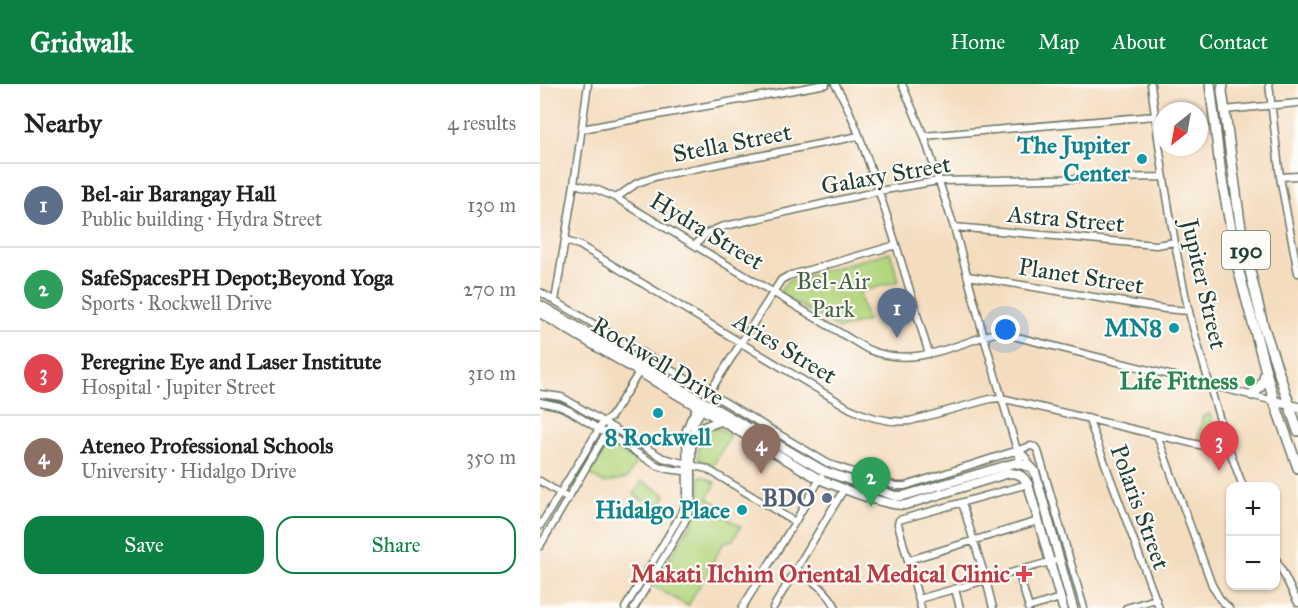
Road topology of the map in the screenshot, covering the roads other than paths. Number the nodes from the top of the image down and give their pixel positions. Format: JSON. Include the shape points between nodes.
{"nodes":[{"id":1,"x":588,"y":84,"type":"edge"},
{"id":2,"x":826,"y":84,"type":"edge"},
{"id":3,"x":835,"y":84,"type":"edge"},
{"id":4,"x":902,"y":84,"type":"edge"},
{"id":5,"x":1151,"y":84,"type":"edge"},
{"id":6,"x":1209,"y":84,"type":"edge"},
{"id":7,"x":1269,"y":84,"type":"edge"},
{"id":8,"x":1222,"y":86,"type":"edge"},
{"id":9,"x":1298,"y":103,"type":"edge"},
{"id":10,"x":1271,"y":105,"type":"junction"},
{"id":11,"x":1154,"y":108,"type":"edge"},
{"id":12,"x":1224,"y":110,"type":"junction"},
{"id":13,"x":1154,"y":116,"type":"edge"},
{"id":14,"x":582,"y":129,"type":"junction"},
{"id":15,"x":924,"y":135,"type":"junction"},
{"id":16,"x":859,"y":136,"type":"junction"},
{"id":17,"x":1160,"y":156,"type":"edge"},
{"id":18,"x":1298,"y":176,"type":"edge"},
{"id":19,"x":1163,"y":177,"type":"junction"},
{"id":20,"x":1280,"y":177,"type":"junction"},
{"id":21,"x":938,"y":180,"type":"junction"},
{"id":22,"x":574,"y":184,"type":"junction"},
{"id":23,"x":879,"y":191,"type":"junction"},
{"id":24,"x":616,"y":198,"type":"junction"},
{"id":25,"x":954,"y":227,"type":"junction"},
{"id":26,"x":565,"y":241,"type":"junction"},
{"id":27,"x":1174,"y":242,"type":"junction"},
{"id":28,"x":695,"y":244,"type":"junction"},
{"id":29,"x":896,"y":245,"type":"junction"},
{"id":30,"x":1296,"y":249,"type":"edge"},
{"id":31,"x":1298,"y":273,"type":"edge"},
{"id":32,"x":968,"y":276,"type":"junction"},
{"id":33,"x":540,"y":292,"type":"edge"},
{"id":34,"x":772,"y":292,"type":"junction"},
{"id":35,"x":555,"y":301,"type":"junction"},
{"id":36,"x":540,"y":305,"type":"edge"},
{"id":37,"x":1189,"y":311,"type":"junction"},
{"id":38,"x":540,"y":313,"type":"edge"},
{"id":39,"x":553,"y":317,"type":"junction"},
{"id":40,"x":984,"y":336,"type":"junction"},
{"id":41,"x":742,"y":342,"type":"junction"},
{"id":42,"x":929,"y":354,"type":"junction"},
{"id":43,"x":641,"y":369,"type":"junction"},
{"id":44,"x":1266,"y":372,"type":"junction"},
{"id":45,"x":1209,"y":384,"type":"junction"},
{"id":46,"x":709,"y":393,"type":"junction"},
{"id":47,"x":540,"y":394,"type":"edge"},
{"id":48,"x":1252,"y":395,"type":"junction"},
{"id":49,"x":1001,"y":398,"type":"junction"},
{"id":50,"x":1274,"y":401,"type":"junction"},
{"id":51,"x":540,"y":402,"type":"edge"},
{"id":52,"x":701,"y":405,"type":"junction"},
{"id":53,"x":1293,"y":406,"type":"edge"},
{"id":54,"x":611,"y":417,"type":"junction"},
{"id":55,"x":1088,"y":418,"type":"junction"},
{"id":56,"x":720,"y":421,"type":"junction"},
{"id":57,"x":603,"y":422,"type":"junction"},
{"id":58,"x":610,"y":426,"type":"junction"},
{"id":59,"x":599,"y":429,"type":"junction"},
{"id":60,"x":1298,"y":431,"type":"edge"},
{"id":61,"x":606,"y":434,"type":"junction"},
{"id":62,"x":1157,"y":435,"type":"junction"},
{"id":63,"x":691,"y":439,"type":"junction"},
{"id":64,"x":1018,"y":450,"type":"junction"},
{"id":65,"x":1229,"y":452,"type":"junction"},
{"id":66,"x":690,"y":464,"type":"junction"},
{"id":67,"x":1021,"y":464,"type":"junction"},
{"id":68,"x":1031,"y":467,"type":"junction"},
{"id":69,"x":700,"y":468,"type":"junction"},
{"id":70,"x":1298,"y":468,"type":"edge"},
{"id":71,"x":690,"y":472,"type":"junction"},
{"id":72,"x":821,"y":475,"type":"junction"},
{"id":73,"x":540,"y":481,"type":"edge"},
{"id":74,"x":1026,"y":481,"type":"junction"},
{"id":75,"x":1241,"y":482,"type":"edge"},
{"id":76,"x":844,"y":489,"type":"junction"},
{"id":77,"x":559,"y":493,"type":"junction"},
{"id":78,"x":568,"y":498,"type":"junction"},
{"id":79,"x":962,"y":503,"type":"junction"},
{"id":80,"x":1038,"y":521,"type":"junction"},
{"id":81,"x":795,"y":522,"type":"junction"},
{"id":82,"x":540,"y":526,"type":"edge"},
{"id":83,"x":974,"y":541,"type":"junction"},
{"id":84,"x":540,"y":546,"type":"edge"},
{"id":85,"x":1059,"y":559,"type":"junction"},
{"id":86,"x":909,"y":560,"type":"junction"},
{"id":87,"x":1049,"y":562,"type":"junction"},
{"id":88,"x":796,"y":569,"type":"junction"},
{"id":89,"x":1280,"y":569,"type":"edge"},
{"id":90,"x":1018,"y":571,"type":"junction"},
{"id":91,"x":986,"y":580,"type":"junction"},
{"id":92,"x":955,"y":589,"type":"junction"},
{"id":93,"x":1060,"y":598,"type":"junction"},
{"id":94,"x":919,"y":599,"type":"junction"},
{"id":95,"x":1156,"y":599,"type":"junction"},
{"id":96,"x":1298,"y":603,"type":"edge"},
{"id":97,"x":625,"y":608,"type":"edge"},
{"id":98,"x":634,"y":608,"type":"edge"},
{"id":99,"x":742,"y":608,"type":"edge"},
{"id":100,"x":774,"y":608,"type":"edge"},
{"id":101,"x":836,"y":608,"type":"edge"},
{"id":102,"x":921,"y":608,"type":"edge"},
{"id":103,"x":960,"y":608,"type":"edge"},
{"id":104,"x":993,"y":608,"type":"edge"},
{"id":105,"x":1029,"y":608,"type":"edge"},
{"id":106,"x":1063,"y":608,"type":"edge"},
{"id":107,"x":1073,"y":608,"type":"edge"},
{"id":108,"x":1084,"y":608,"type":"edge"},
{"id":109,"x":1126,"y":608,"type":"edge"},
{"id":110,"x":1159,"y":608,"type":"edge"},
{"id":111,"x":1229,"y":608,"type":"edge"}],
"edges":[{"from":1,"to":14,"type":"street"},
{"from":2,"to":14,"type":"street"},
{"from":3,"to":16,"type":"street"},
{"from":4,"to":15,"type":"street"},
{"from":5,"to":11,"type":"street","name":"Jupiter Street"},
{"from":6,"to":44,"type":"main road","number":"190","via":[[1237,262]]},
{"from":7,"to":10,"type":"street"},
{"from":8,"to":12,"type":"main road","number":"190"},
{"from":9,"to":10,"type":"street"},
{"from":10,"to":12,"type":"street"},
{"from":10,"to":20,"type":"street"},
{"from":12,"to":53,"type":"main road","number":"190","via":[[1250,271],[1263,325]]},
{"from":13,"to":15,"type":"street"},
{"from":14,"to":22,"type":"street"},
{"from":15,"to":21,"type":"street"},
{"from":16,"to":23,"type":"street"},
{"from":16,"to":24,"type":"street","name":"Stella Street","via":[[658,176],[637,183]]},
{"from":17,"to":19,"type":"street","name":"Jupiter Street"},
{"from":18,"to":20,"type":"street"},
{"from":19,"to":21,"type":"street","name":"Galaxy Street"},
{"from":19,"to":27,"type":"street","name":"Jupiter Street"},
{"from":20,"to":30,"type":"street"},
{"from":21,"to":23,"type":"street","name":"Galaxy Street"},
{"from":21,"to":25,"type":"street"},
{"from":22,"to":24,"type":"street","name":"Hydra Street"},
{"from":22,"to":26,"type":"street"},
{"from":23,"to":28,"type":"street","name":"Galaxy Street","via":[[721,227]]},
{"from":23,"to":29,"type":"street"},
{"from":24,"to":28,"type":"street","name":"Hydra Street"},
{"from":25,"to":27,"type":"street","name":"Astra Street","via":[[1156,245]]},
{"from":25,"to":32,"type":"street"},
{"from":26,"to":35,"type":"street"},
{"from":26,"to":41,"type":"street","name":"Aries Street","via":[[579,245]]},
{"from":27,"to":37,"type":"street","name":"Jupiter Street"},
{"from":28,"to":34,"type":"street","name":"Hydra Street"},
{"from":29,"to":34,"type":"street","via":[[788,276]]},
{"from":29,"to":42,"type":"street"},
{"from":30,"to":31,"type":"street"},
{"from":32,"to":37,"type":"street","name":"Planet Street"},
{"from":32,"to":40,"type":"street"},
{"from":33,"to":35,"type":"street"},
{"from":34,"to":41,"type":"street"},
{"from":34,"to":42,"type":"street","name":"Hydra Street","via":[[877,353],[902,358]]},
{"from":35,"to":46,"type":"street"},
{"from":36,"to":39,"type":"main road","name":"Rockwell Drive"},
{"from":37,"to":45,"type":"street","name":"Jupiter Street"},
{"from":38,"to":39,"type":"main road","name":"Rockwell Drive"},
{"from":39,"to":43,"type":"main road","name":"Rockwell Drive"},
{"from":40,"to":42,"type":"street","name":"Hydra Street"},
{"from":40,"to":45,"type":"street","name":"Hydra Street","via":[[1000,333]]},
{"from":40,"to":49,"type":"street"},
{"from":41,"to":46,"type":"street"},
{"from":41,"to":49,"type":"street","name":"Aries Street","via":[[849,408],[883,421],[910,422]]},
{"from":43,"to":52,"type":"main road","name":"Rockwell Drive"},
{"from":43,"to":54,"type":"street"},
{"from":44,"to":48,"type":"main road"},
{"from":44,"to":50,"type":"main road","number":"190"},
{"from":45,"to":48,"type":"street","name":"Hydra Street"},
{"from":45,"to":65,"type":"street","name":"Jupiter Street"},
{"from":46,"to":52,"type":"street"},
{"from":46,"to":64,"type":"street","via":[[829,464],[896,486]]},
{"from":47,"to":57,"type":"street","via":[[561,397]]},
{"from":48,"to":50,"type":"street","name":"Hydra Street"},
{"from":49,"to":55,"type":"street"},
{"from":49,"to":64,"type":"street"},
{"from":50,"to":53,"type":"main road"},
{"from":50,"to":70,"type":"main road","number":"190"},
{"from":51,"to":59,"type":"street","via":[[559,406]]},
{"from":52,"to":56,"type":"main road","name":"Rockwell Drive"},
{"from":52,"to":63,"type":"street"},
{"from":52,"to":66,"type":"street","via":[[686,430]]},
{"from":52,"to":72,"type":"main road","name":"Rockwell Drive"},
{"from":53,"to":60,"type":"main road","number":"190"},
{"from":54,"to":57,"type":"street"},
{"from":54,"to":58,"type":"street"},
{"from":55,"to":62,"type":"street"},
{"from":55,"to":95,"type":"street","name":"Polaris Street"},
{"from":56,"to":63,"type":"main road","via":[[704,427]]},
{"from":56,"to":72,"type":"main road","name":"Rockwell Drive"},
{"from":57,"to":58,"type":"street"},
{"from":57,"to":59,"type":"street"},
{"from":58,"to":61,"type":"street"},
{"from":58,"to":66,"type":"street","via":[[661,457]]},
{"from":59,"to":61,"type":"street"},
{"from":59,"to":77,"type":"street"},
{"from":61,"to":71,"type":"street","via":[[656,465]]},
{"from":61,"to":78,"type":"street"},
{"from":62,"to":65,"type":"street"},
{"from":62,"to":111,"type":"street","via":[[1212,585]]},
{"from":63,"to":66,"type":"street"},
{"from":64,"to":67,"type":"street"},
{"from":64,"to":68,"type":"street"},
{"from":64,"to":108,"type":"street","via":[[1032,446],[1038,451]]},
{"from":65,"to":75,"type":"street","name":"Jupiter Street"},
{"from":66,"to":69,"type":"street"},
{"from":66,"to":71,"type":"street"},
{"from":67,"to":68,"type":"main road"},
{"from":67,"to":72,"type":"main road","name":"Rockwell Drive","via":[[899,496]]},
{"from":67,"to":74,"type":"main road"},
{"from":68,"to":85,"type":"main road"},
{"from":69,"to":71,"type":"street"},
{"from":69,"to":81,"type":"street","via":[[715,473]]},
{"from":71,"to":97,"type":"street","via":[[684,509]]},
{"from":71,"to":98,"type":"street","via":[[689,512]]},
{"from":72,"to":76,"type":"main road","name":"Rockwell Drive"},
{"from":72,"to":81,"type":"street"},
{"from":73,"to":77,"type":"street"},
{"from":74,"to":76,"type":"main road","name":"Rockwell Drive","via":[[1020,474],[1009,473],[905,505]]},
{"from":74,"to":79,"type":"street"},
{"from":74,"to":80,"type":"main road"},
{"from":76,"to":88,"type":"street"},
{"from":77,"to":78,"type":"street"},
{"from":77,"to":82,"type":"street"},
{"from":78,"to":84,"type":"street"},
{"from":79,"to":83,"type":"street"},
{"from":79,"to":86,"type":"street","via":[[898,522]]},
{"from":80,"to":83,"type":"street"},
{"from":80,"to":87,"type":"main road"},
{"from":81,"to":99,"type":"street"},
{"from":83,"to":86,"type":"street"},
{"from":83,"to":91,"type":"street"},
{"from":85,"to":87,"type":"street"},
{"from":85,"to":107,"type":"main road"},
{"from":86,"to":94,"type":"street"},
{"from":87,"to":90,"type":"street"},
{"from":87,"to":93,"type":"main road"},
{"from":88,"to":100,"type":"street"},
{"from":88,"to":101,"type":"street","via":[[823,590]]},
{"from":89,"to":96,"type":"street"},
{"from":90,"to":91,"type":"street"},
{"from":90,"to":105,"type":"street"},
{"from":91,"to":92,"type":"street"},
{"from":91,"to":104,"type":"street"},
{"from":92,"to":94,"type":"street"},
{"from":92,"to":103,"type":"street"},
{"from":93,"to":105,"type":"street"},
{"from":93,"to":106,"type":"main road"},
{"from":94,"to":102,"type":"street"},
{"from":95,"to":109,"type":"street"},
{"from":95,"to":110,"type":"street","name":"Polaris Street"}]}
